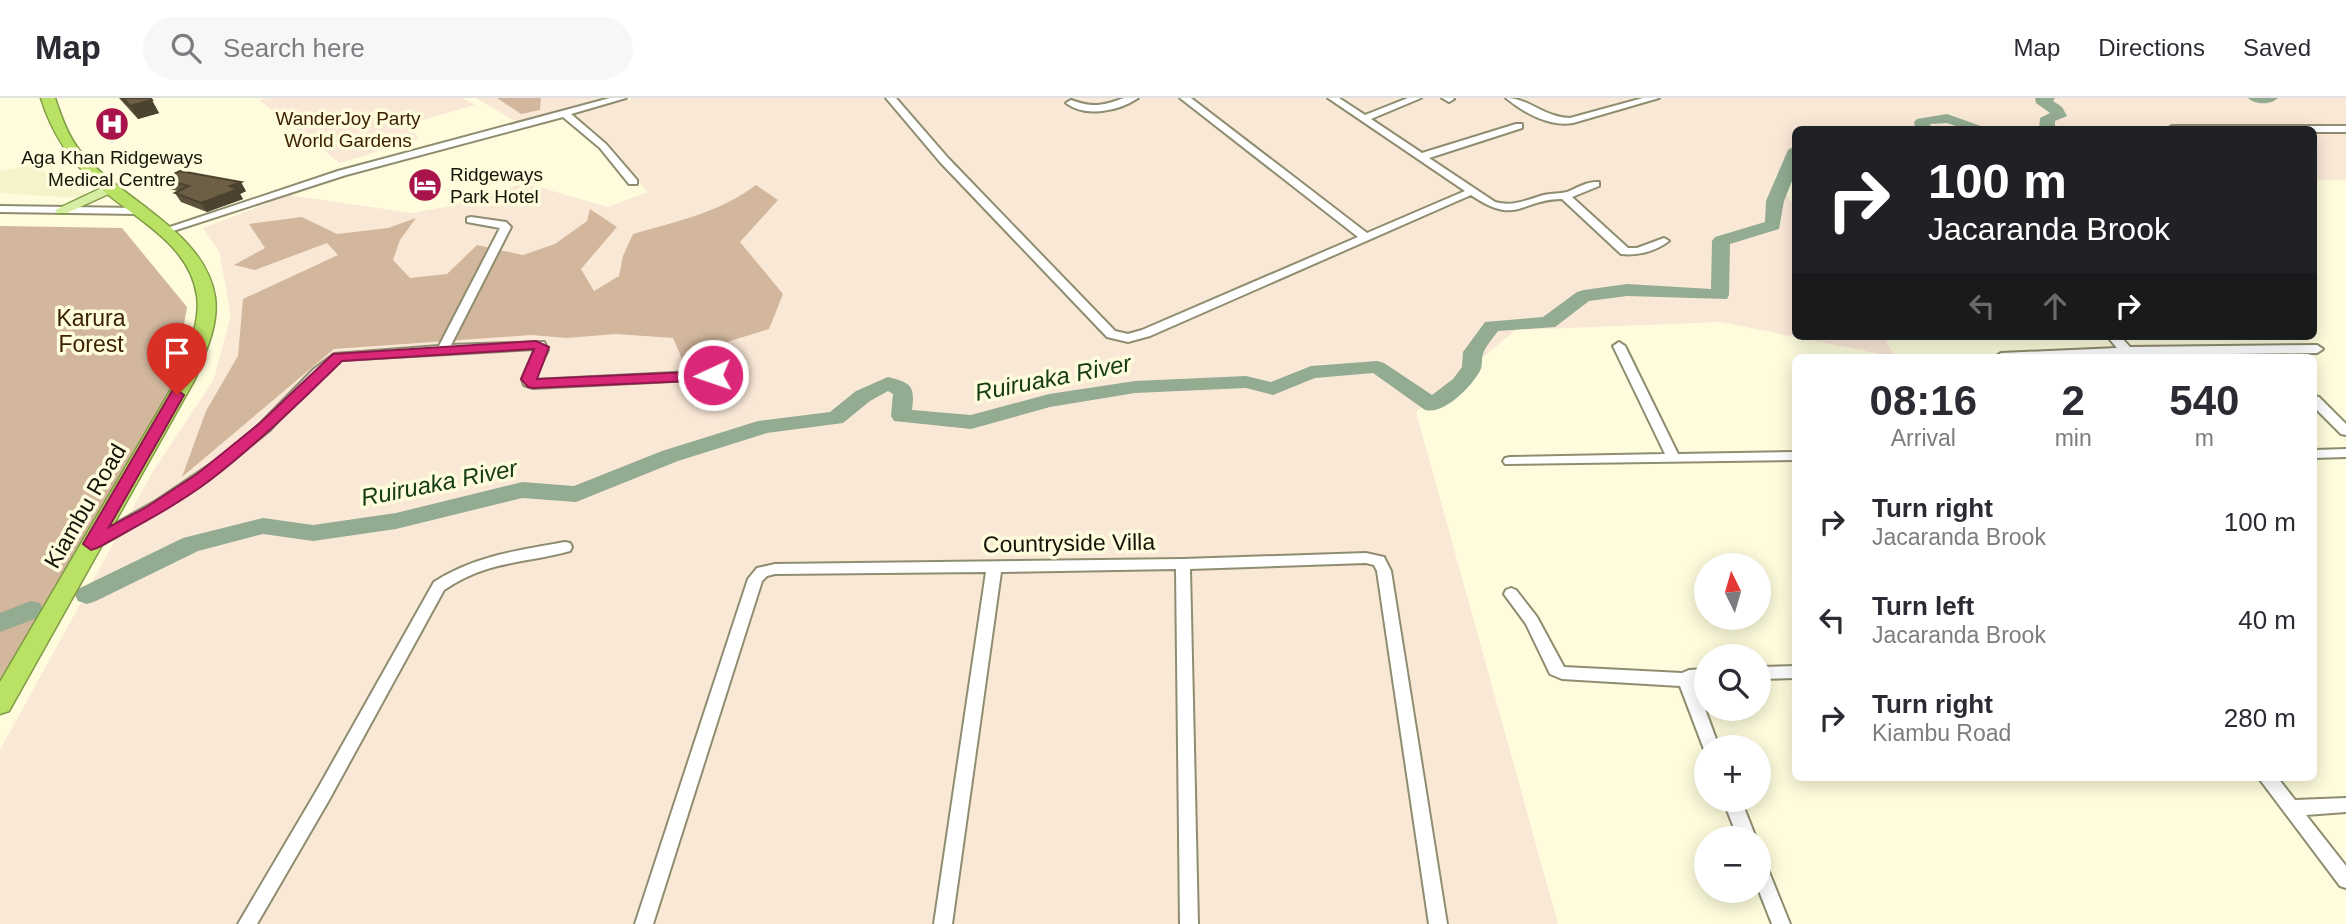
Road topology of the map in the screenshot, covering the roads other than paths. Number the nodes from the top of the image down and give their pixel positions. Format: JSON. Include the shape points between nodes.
{"nodes":[{"id":1,"x":48,"y":98,"type":"edge"},
{"id":2,"x":621,"y":98,"type":"edge"},
{"id":3,"x":893,"y":98,"type":"edge"},
{"id":4,"x":1133,"y":98,"type":"edge"},
{"id":5,"x":1185,"y":98,"type":"edge"},
{"id":6,"x":1333,"y":98,"type":"edge"},
{"id":7,"x":1416,"y":98,"type":"edge"},
{"id":8,"x":1511,"y":98,"type":"edge"},
{"id":9,"x":1654,"y":98,"type":"edge"},
{"id":10,"x":1071,"y":103,"type":"dead end"},
{"id":11,"x":564,"y":114,"type":"junction"},
{"id":12,"x":1363,"y":119,"type":"junction"},
{"id":13,"x":1519,"y":125,"type":"dead end"},
{"id":14,"x":2317,"y":129,"type":"edge"},
{"id":15,"x":2346,"y":129,"type":"edge"},
{"id":16,"x":1421,"y":157,"type":"junction"},
{"id":17,"x":633,"y":182,"type":"dead end"},
{"id":18,"x":1595,"y":184,"type":"dead end"},
{"id":19,"x":110,"y":188,"type":"junction"},
{"id":20,"x":1472,"y":191,"type":"junction"},
{"id":21,"x":1565,"y":196,"type":"junction"},
{"id":22,"x":0,"y":209,"type":"edge"},
{"id":23,"x":62,"y":210,"type":"junction"},
{"id":24,"x":139,"y":211,"type":"junction"},
{"id":25,"x":471,"y":220,"type":"dead end"},
{"id":26,"x":166,"y":230,"type":"junction"},
{"id":27,"x":1364,"y":236,"type":"junction"},
{"id":28,"x":1664,"y":241,"type":"dead end"},
{"id":29,"x":2117,"y":340,"type":"edge"},
{"id":30,"x":1619,"y":346,"type":"dead end"},
{"id":31,"x":443,"y":349,"type":"junction"},
{"id":32,"x":2252,"y":349,"type":"junction"},
{"id":33,"x":2317,"y":349,"type":"dead end"},
{"id":34,"x":2127,"y":351,"type":"junction"},
{"id":35,"x":2064,"y":354,"type":"edge"},
{"id":36,"x":2260,"y":354,"type":"edge"},
{"id":37,"x":713,"y":375,"type":"dead end"},
{"id":38,"x":2317,"y":403,"type":"edge"},
{"id":39,"x":2346,"y":431,"type":"edge"},
{"id":40,"x":2346,"y":453,"type":"edge"},
{"id":41,"x":2317,"y":454,"type":"edge"},
{"id":42,"x":1792,"y":456,"type":"edge"},
{"id":43,"x":1674,"y":459,"type":"junction"},
{"id":44,"x":1510,"y":461,"type":"dead end"},
{"id":45,"x":91,"y":544,"type":"junction"},
{"id":46,"x":565,"y":547,"type":"dead end"},
{"id":47,"x":1184,"y":564,"type":"junction"},
{"id":48,"x":994,"y":566,"type":"junction"},
{"id":49,"x":1511,"y":594,"type":"dead end"},
{"id":50,"x":1792,"y":672,"type":"edge"},
{"id":51,"x":1771,"y":673,"type":"edge"},
{"id":52,"x":1694,"y":677,"type":"edge"},
{"id":53,"x":1688,"y":678,"type":"junction"},
{"id":54,"x":0,"y":704,"type":"edge"},
{"id":55,"x":1707,"y":735,"type":"edge"},
{"id":56,"x":2270,"y":781,"type":"edge"},
{"id":57,"x":2346,"y":805,"type":"edge"},
{"id":58,"x":2291,"y":808,"type":"junction"},
{"id":59,"x":2346,"y":880,"type":"edge"},
{"id":60,"x":1771,"y":899,"type":"edge"},
{"id":61,"x":247,"y":924,"type":"edge"},
{"id":62,"x":644,"y":924,"type":"edge"},
{"id":63,"x":943,"y":924,"type":"edge"},
{"id":64,"x":1189,"y":924,"type":"edge"},
{"id":65,"x":1438,"y":924,"type":"edge"},
{"id":66,"x":1781,"y":924,"type":"edge"}],
"edges":[{"from":1,"to":19,"type":"highway","name":"Kiambu Road","via":[[74,152]]},
{"from":2,"to":11,"type":"street"},
{"from":3,"to":27,"type":"street","via":[[943,160],[1115,336],[1146,333]]},
{"from":4,"to":10,"type":"street","via":[[1091,110]]},
{"from":5,"to":27,"type":"street"},
{"from":6,"to":12,"type":"street"},
{"from":7,"to":12,"type":"street"},
{"from":8,"to":9,"type":"street","via":[[1558,122]]},
{"from":11,"to":17,"type":"street","via":[[603,146]]},
{"from":11,"to":26,"type":"street","via":[[323,178]]},
{"from":12,"to":16,"type":"street"},
{"from":13,"to":16,"type":"street"},
{"from":14,"to":15,"type":"street"},
{"from":16,"to":20,"type":"street"},
{"from":18,"to":21,"type":"street"},
{"from":19,"to":23,"type":"main road"},
{"from":19,"to":24,"type":"highway","name":"Kiambu Road"},
{"from":20,"to":21,"type":"street","via":[[1491,204],[1513,209]]},
{"from":20,"to":27,"type":"street"},
{"from":21,"to":28,"type":"street","via":[[1625,251]]},
{"from":22,"to":23,"type":"street"},
{"from":23,"to":24,"type":"street"},
{"from":24,"to":26,"type":"highway","name":"Kiambu Road"},
{"from":25,"to":31,"type":"street","via":[[506,227]]},
{"from":26,"to":45,"type":"highway","name":"Kiambu Road","via":[[198,266],[207,304],[201,341],[180,390]]},
{"from":29,"to":34,"type":"street"},
{"from":30,"to":43,"type":"street"},
{"from":31,"to":37,"type":"street","via":[[540,345],[542,350],[528,379],[533,384]]},
{"from":31,"to":45,"type":"street","via":[[338,357],[266,426],[202,478]]},
{"from":32,"to":33,"type":"street"},
{"from":32,"to":34,"type":"street"},
{"from":32,"to":36,"type":"street"},
{"from":34,"to":35,"type":"street"},
{"from":38,"to":39,"type":"street"},
{"from":40,"to":41,"type":"street"},
{"from":42,"to":43,"type":"street"},
{"from":43,"to":44,"type":"street"},
{"from":45,"to":54,"type":"highway","name":"Kiambu Road"},
{"from":46,"to":61,"type":"street","via":[[474,564],[439,586]]},
{"from":47,"to":48,"type":"street","name":"Countryside Villa"},
{"from":47,"to":64,"type":"street"},
{"from":47,"to":65,"type":"street","name":"Countryside Villa","via":[[1379,561]]},
{"from":48,"to":62,"type":"street","name":"Countryside Villa","via":[[775,569],[758,576]]},
{"from":48,"to":63,"type":"street"},
{"from":49,"to":53,"type":"street","via":[[1562,673]]},
{"from":50,"to":51,"type":"street"},
{"from":52,"to":53,"type":"street"},
{"from":53,"to":55,"type":"street"},
{"from":56,"to":58,"type":"street"},
{"from":57,"to":58,"type":"street"},
{"from":58,"to":59,"type":"street"},
{"from":60,"to":66,"type":"street"}]}
